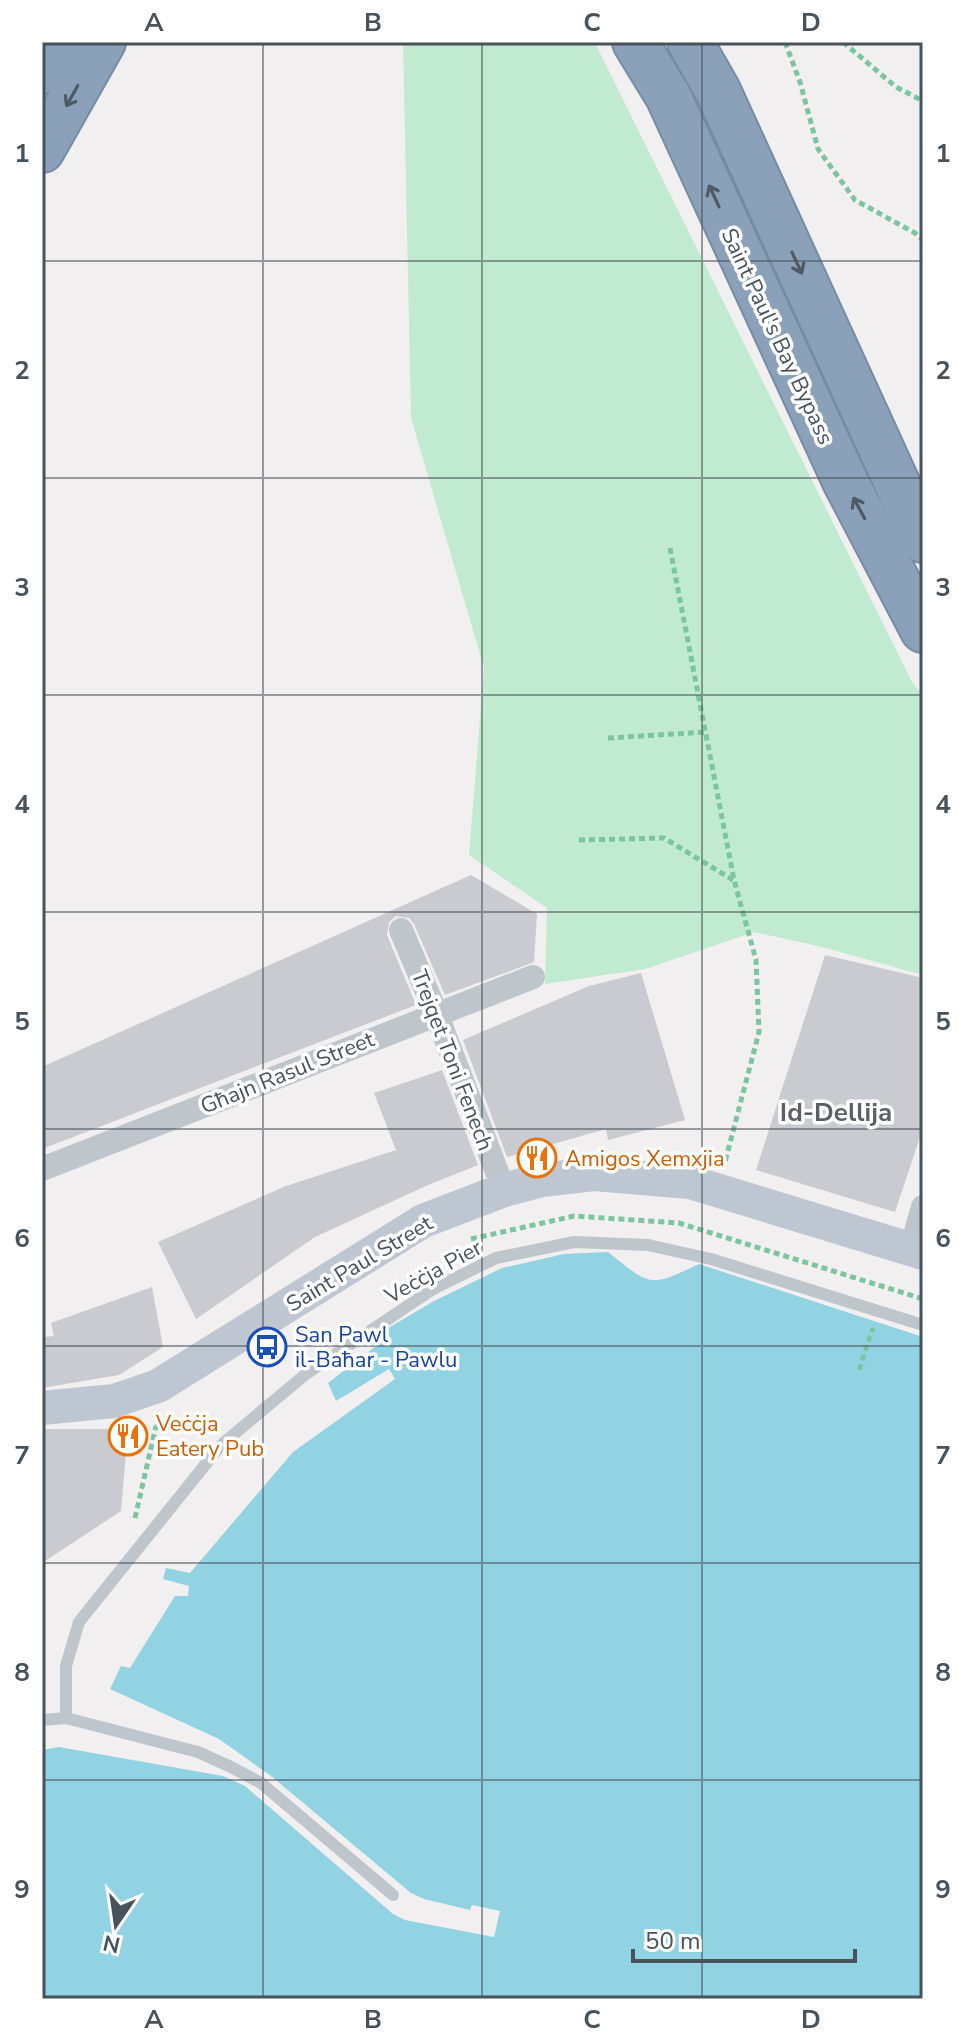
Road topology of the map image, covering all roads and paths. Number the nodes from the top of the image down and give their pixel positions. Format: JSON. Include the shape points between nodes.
{"nodes":[{"id":1,"x":58,"y":42,"type":"edge"},
{"id":2,"x":103,"y":42,"type":"edge"},
{"id":3,"x":635,"y":42,"type":"edge"},
{"id":4,"x":690,"y":42,"type":"edge"},
{"id":5,"x":785,"y":42,"type":"edge"},
{"id":6,"x":843,"y":42,"type":"edge"},
{"id":7,"x":42,"y":71,"type":"edge"},
{"id":8,"x":923,"y":101,"type":"edge"},
{"id":9,"x":42,"y":150,"type":"edge"},
{"id":10,"x":923,"y":240,"type":"edge"},
{"id":11,"x":912,"y":502,"type":"edge"},
{"id":12,"x":923,"y":540,"type":"edge"},
{"id":13,"x":670,"y":548,"type":"dead end"},
{"id":14,"x":922,"y":628,"type":"edge"},
{"id":15,"x":707,"y":732,"type":"junction"},
{"id":16,"x":608,"y":738,"type":"dead end"},
{"id":17,"x":579,"y":840,"type":"dead end"},
{"id":18,"x":734,"y":880,"type":"junction"},
{"id":19,"x":401,"y":930,"type":"dead end"},
{"id":20,"x":533,"y":977,"type":"dead end"},
{"id":21,"x":436,"y":1013,"type":"junction"},
{"id":22,"x":42,"y":1169,"type":"edge"},
{"id":23,"x":504,"y":1190,"type":"junction"},
{"id":24,"x":718,"y":1190,"type":"junction"},
{"id":25,"x":923,"y":1207,"type":"edge"},
{"id":26,"x":466,"y":1240,"type":"dead end"},
{"id":27,"x":917,"y":1251,"type":"edge"},
{"id":28,"x":923,"y":1299,"type":"edge"},
{"id":29,"x":874,"y":1324,"type":"dead end"},
{"id":30,"x":923,"y":1325,"type":"edge"},
{"id":31,"x":859,"y":1370,"type":"dead end"},
{"id":32,"x":158,"y":1386,"type":"junction"},
{"id":33,"x":42,"y":1408,"type":"edge"},
{"id":34,"x":182,"y":1410,"type":"dead end"},
{"id":35,"x":156,"y":1427,"type":"junction"},
{"id":36,"x":125,"y":1565,"type":"junction"},
{"id":37,"x":66,"y":1718,"type":"junction"},
{"id":38,"x":42,"y":1720,"type":"edge"},
{"id":39,"x":393,"y":1895,"type":"dead end"}],
"edges":[{"from":1,"to":7,"type":"highway"},
{"from":2,"to":9,"type":"highway","one_way":true},
{"from":14,"to":3,"type":"highway","name":"Saint Paul's Bay Bypass","one_way":true,"via":[[845,481],[668,96]]},
{"from":4,"to":11,"type":"highway","one_way":true},
{"from":5,"to":10,"type":"path","via":[[818,149],[855,200]]},
{"from":6,"to":8,"type":"path","via":[[896,87]]},
{"from":11,"to":12,"type":"highway"},
{"from":11,"to":14,"type":"street","via":[[897,540]]},
{"from":13,"to":15,"type":"path"},
{"from":15,"to":16,"type":"path"},
{"from":15,"to":18,"type":"path"},
{"from":17,"to":18,"type":"path","via":[[664,838]]},
{"from":18,"to":24,"type":"path","via":[[756,960],[759,1032]]},
{"from":19,"to":21,"type":"street","name":"Trejqet Toni Fenech"},
{"from":20,"to":21,"type":"street","name":"Għajn Rasul Street"},
{"from":21,"to":22,"type":"street","name":"Għajn Rasul Street"},
{"from":21,"to":23,"type":"street","name":"Trejqet Toni Fenech"},
{"from":23,"to":24,"type":"street","name":"Saint Paul Street","via":[[594,1174],[690,1182]]},
{"from":23,"to":32,"type":"street","name":"Saint Paul Street","via":[[423,1221]]},
{"from":24,"to":27,"type":"street","name":"Saint Paul Street"},
{"from":25,"to":27,"type":"street"},
{"from":26,"to":28,"type":"path","via":[[574,1216],[679,1223]]},
{"from":29,"to":31,"type":"path"},
{"from":30,"to":36,"type":"lane","name":"Veċċja Pier","via":[[711,1259],[648,1245],[574,1242],[496,1258],[433,1289],[306,1374],[221,1445]]},
{"from":32,"to":33,"type":"street","name":"Saint Paul Street","via":[[114,1401]]},
{"from":32,"to":35,"type":"path"},
{"from":34,"to":35,"type":"path"},
{"from":35,"to":36,"type":"path"},
{"from":36,"to":37,"type":"lane","name":"Veċċja Pier","via":[[79,1622],[66,1666]]},
{"from":37,"to":38,"type":"lane"},
{"from":37,"to":39,"type":"lane","via":[[198,1752],[241,1772],[261,1783]]}]}
